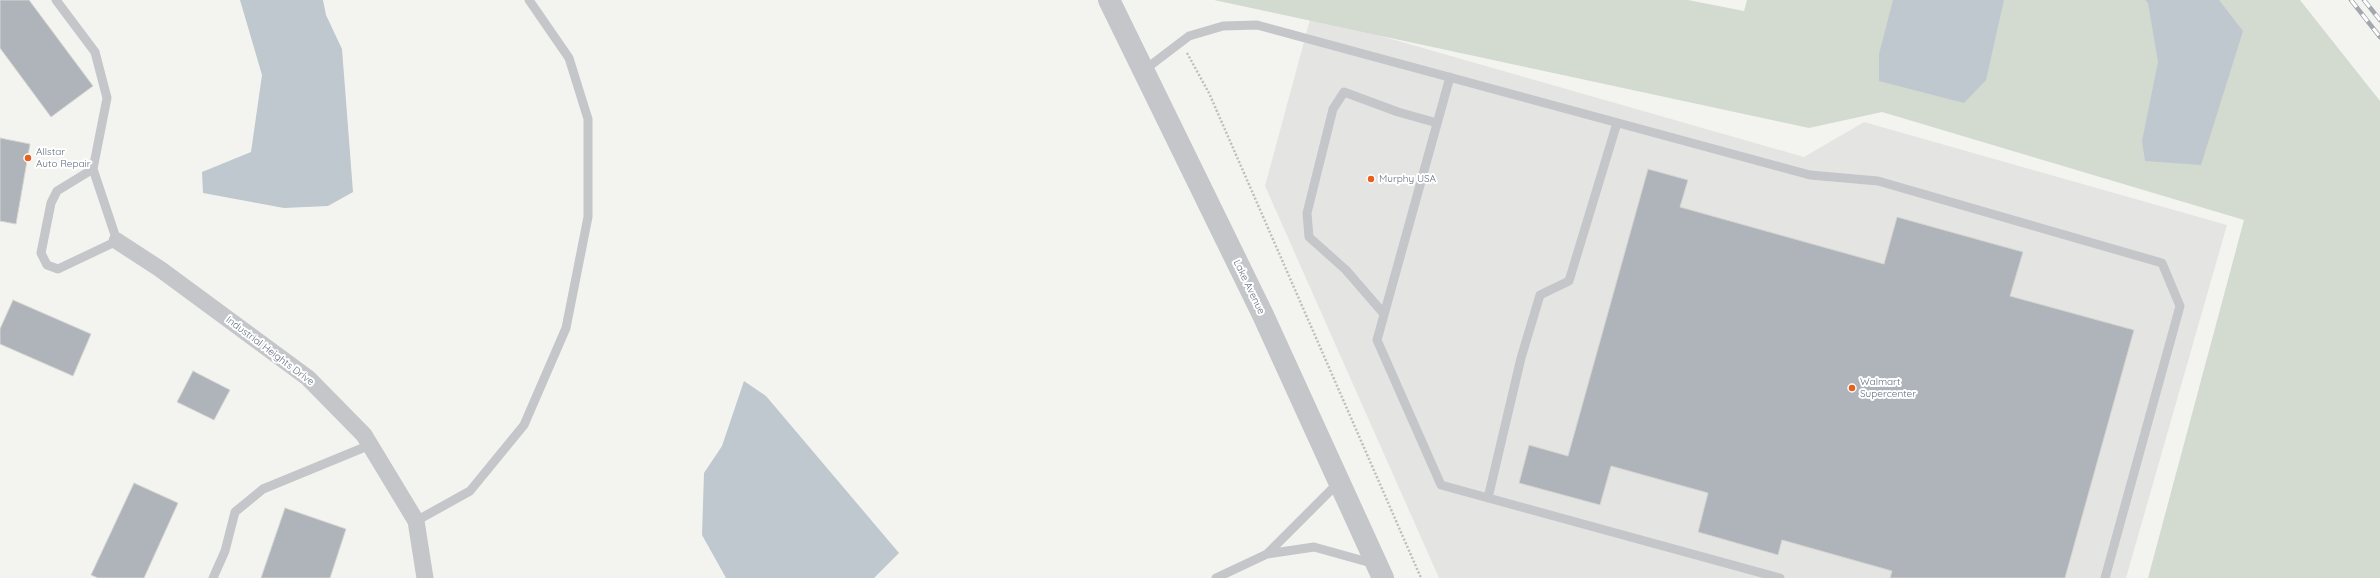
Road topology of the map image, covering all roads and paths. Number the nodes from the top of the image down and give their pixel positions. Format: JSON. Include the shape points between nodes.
{"nodes":[{"id":1,"x":56,"y":0,"type":"edge"},
{"id":2,"x":529,"y":0,"type":"edge"},
{"id":3,"x":1109,"y":0,"type":"edge"},
{"id":4,"x":1180,"y":42,"type":"junction"},
{"id":5,"x":1143,"y":70,"type":"junction"},
{"id":6,"x":1450,"y":77,"type":"junction"},
{"id":7,"x":1437,"y":123,"type":"junction"},
{"id":8,"x":1616,"y":123,"type":"junction"},
{"id":9,"x":93,"y":169,"type":"junction"},
{"id":10,"x":117,"y":241,"type":"junction"},
{"id":11,"x":1384,"y":314,"type":"junction"},
{"id":12,"x":370,"y":445,"type":"junction"},
{"id":13,"x":1339,"y":482,"type":"junction"},
{"id":14,"x":1488,"y":498,"type":"junction"},
{"id":15,"x":416,"y":521,"type":"junction"},
{"id":16,"x":1267,"y":554,"type":"junction"},
{"id":17,"x":1380,"y":571,"type":"edge"},
{"id":18,"x":213,"y":578,"type":"edge"},
{"id":19,"x":425,"y":578,"type":"edge"},
{"id":20,"x":1216,"y":578,"type":"edge"},
{"id":21,"x":1421,"y":578,"type":"edge"},
{"id":22,"x":1780,"y":578,"type":"edge"},
{"id":23,"x":2106,"y":578,"type":"edge"}],
"edges":[{"from":1,"to":9,"type":"lane","via":[[95,52],[107,98]]},
{"from":2,"to":15,"type":"lane","via":[[569,58],[588,119],[588,217],[566,328],[524,425],[470,491]]},
{"from":3,"to":5,"type":"street","name":"Lake Avenue"},
{"from":4,"to":5,"type":"lane"},
{"from":4,"to":6,"type":"lane","via":[[1189,36],[1223,26],[1257,25]]},
{"from":4,"to":21,"type":"path","via":[[1209,93]]},
{"from":5,"to":13,"type":"street","name":"Lake Avenue","via":[[1263,315]]},
{"from":6,"to":7,"type":"lane"},
{"from":6,"to":8,"type":"lane"},
{"from":7,"to":11,"type":"lane"},
{"from":7,"to":11,"type":"lane","via":[[1344,92],[1333,109],[1307,213],[1309,237],[1346,270]]},
{"from":8,"to":14,"type":"lane","via":[[1568,281],[1540,295],[1521,358]]},
{"from":8,"to":23,"type":"lane","via":[[1810,175],[1878,181],[2162,263],[2180,306]]},
{"from":9,"to":10,"type":"lane"},
{"from":9,"to":10,"type":"lane","via":[[57,191],[51,203],[41,253],[47,265],[58,269]]},
{"from":10,"to":12,"type":"street","name":"Industrial Heights Drive","via":[[160,269],[308,378],[364,435]]},
{"from":11,"to":14,"type":"lane","via":[[1377,340],[1441,485]]},
{"from":12,"to":15,"type":"street","name":"Industrial Heights Drive"},
{"from":12,"to":18,"type":"lane","via":[[263,489],[235,512],[225,551]]},
{"from":13,"to":16,"type":"lane"},
{"from":13,"to":17,"type":"street","name":"Lake Avenue"},
{"from":14,"to":22,"type":"lane"},
{"from":15,"to":19,"type":"street","name":"Industrial Heights Drive"},
{"from":16,"to":17,"type":"lane","via":[[1314,547]]},
{"from":16,"to":20,"type":"lane"}]}
